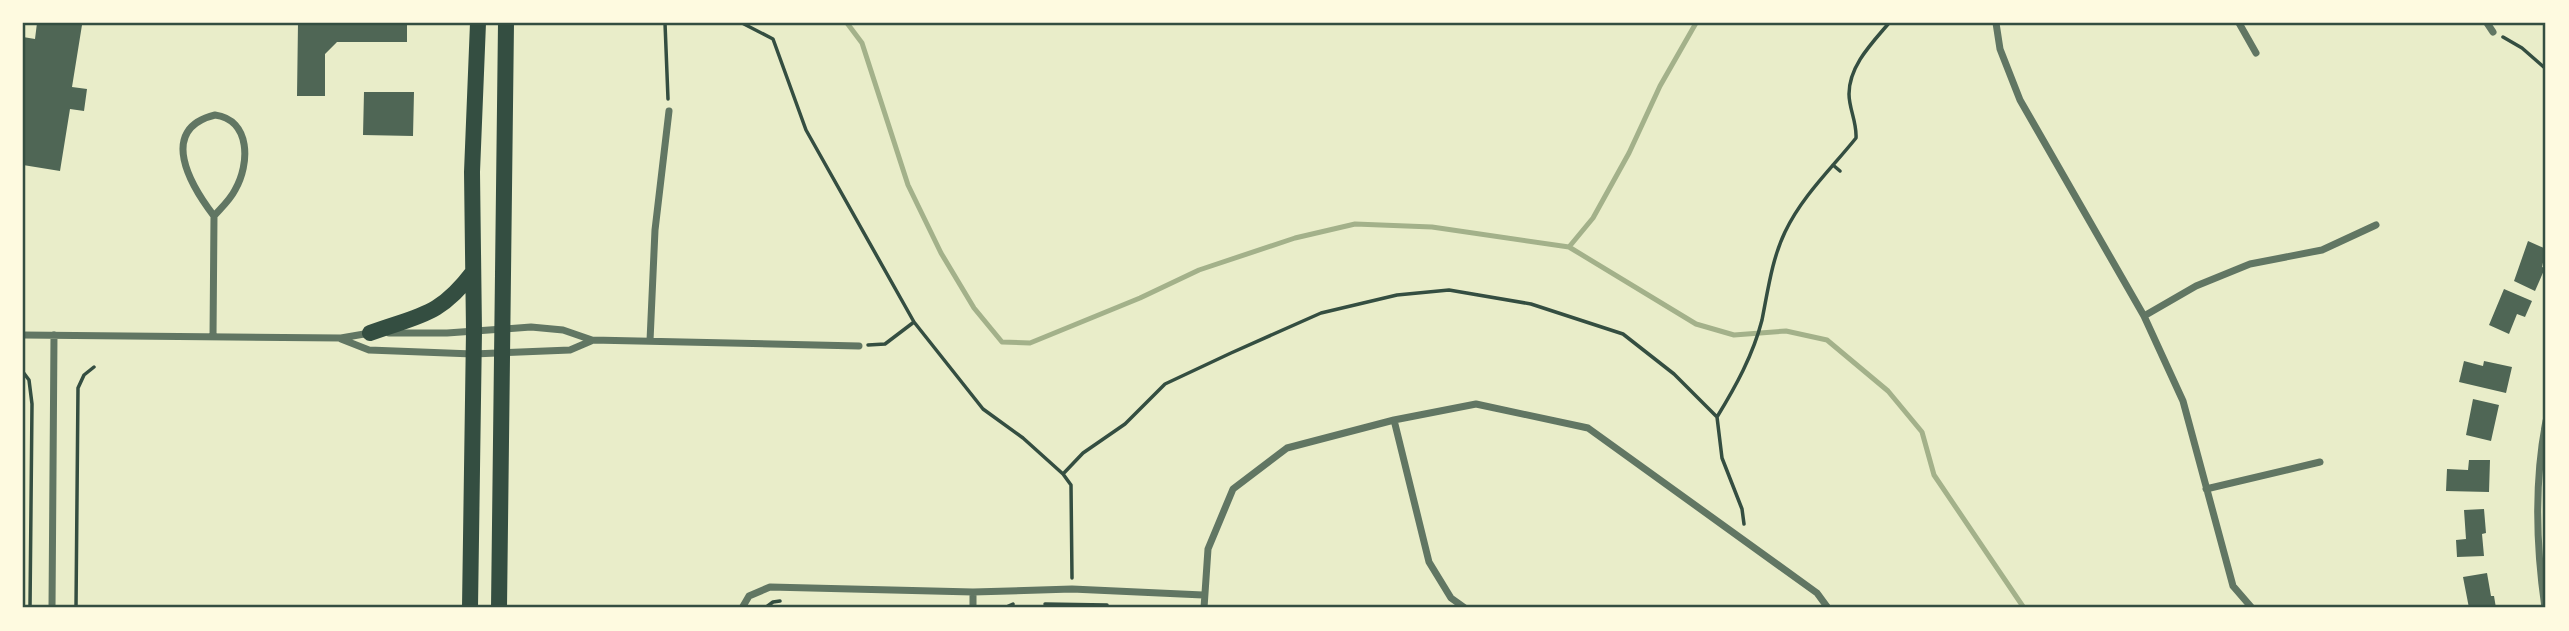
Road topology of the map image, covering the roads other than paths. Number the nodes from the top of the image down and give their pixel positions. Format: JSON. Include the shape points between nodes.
{"nodes":[{"id":1,"x":478,"y":23,"type":"edge"},
{"id":2,"x":506,"y":23,"type":"edge"},
{"id":3,"x":1996,"y":23,"type":"edge"},
{"id":4,"x":2239,"y":23,"type":"edge"},
{"id":5,"x":2487,"y":23,"type":"edge"},
{"id":6,"x":2493,"y":32,"type":"road end"},
{"id":7,"x":2256,"y":53,"type":"dead end"},
{"id":8,"x":669,"y":111,"type":"road end"},
{"id":9,"x":214,"y":216,"type":"junction"},
{"id":10,"x":2376,"y":225,"type":"dead end"},
{"id":11,"x":473,"y":272,"type":"junction"},
{"id":12,"x":2144,"y":316,"type":"junction"},
{"id":13,"x":503,"y":330,"type":"junction"},
{"id":14,"x":474,"y":331,"type":"junction"},
{"id":15,"x":370,"y":332,"type":"junction"},
{"id":16,"x":23,"y":335,"type":"edge"},
{"id":17,"x":54,"y":335,"type":"junction"},
{"id":18,"x":213,"y":337,"type":"junction"},
{"id":19,"x":341,"y":338,"type":"junction"},
{"id":20,"x":592,"y":340,"type":"junction"},
{"id":21,"x":650,"y":341,"type":"junction"},
{"id":22,"x":859,"y":346,"type":"road end"},
{"id":23,"x":502,"y":353,"type":"junction"},
{"id":24,"x":473,"y":354,"type":"junction"},
{"id":25,"x":1394,"y":420,"type":"junction"},
{"id":26,"x":2546,"y":421,"type":"edge"},
{"id":27,"x":2320,"y":462,"type":"dead end"},
{"id":28,"x":2206,"y":489,"type":"junction"},
{"id":29,"x":973,"y":592,"type":"junction"},
{"id":30,"x":1203,"y":596,"type":"junction"},
{"id":31,"x":52,"y":608,"type":"edge"},
{"id":32,"x":470,"y":608,"type":"edge"},
{"id":33,"x":499,"y":608,"type":"edge"},
{"id":34,"x":743,"y":608,"type":"edge"},
{"id":35,"x":973,"y":608,"type":"edge"},
{"id":36,"x":1204,"y":608,"type":"edge"},
{"id":37,"x":1465,"y":608,"type":"edge"},
{"id":38,"x":1828,"y":608,"type":"edge"},
{"id":39,"x":2252,"y":608,"type":"edge"},
{"id":40,"x":2545,"y":608,"type":"edge"}],
"edges":[{"from":1,"to":11,"type":"main road"},
{"from":2,"to":13,"type":"main road"},
{"from":3,"to":12,"type":"street","via":[[2000,50],[2020,100]]},
{"from":4,"to":7,"type":"street"},
{"from":5,"to":6,"type":"street"},
{"from":8,"to":21,"type":"street","via":[[655,230]]},
{"from":9,"to":9,"type":"street","via":[[193,186],[183,159],[188,128],[215,115],[228,117],[237,126],[245,150],[235,190]]},
{"from":9,"to":18,"type":"street"},
{"from":10,"to":12,"type":"street","via":[[2322,250],[2239,268]]},
{"from":11,"to":14,"type":"main road"},
{"from":11,"to":15,"type":"main road","via":[[440,307]]},
{"from":12,"to":28,"type":"street","via":[[2183,401]]},
{"from":13,"to":14,"type":"street"},
{"from":13,"to":20,"type":"street","via":[[563,330]]},
{"from":13,"to":23,"type":"main road"},
{"from":14,"to":15,"type":"street"},
{"from":14,"to":24,"type":"main road"},
{"from":15,"to":19,"type":"street"},
{"from":16,"to":17,"type":"street"},
{"from":17,"to":18,"type":"street"},
{"from":17,"to":31,"type":"street"},
{"from":18,"to":19,"type":"street"},
{"from":19,"to":24,"type":"street","via":[[369,350]]},
{"from":20,"to":21,"type":"street"},
{"from":20,"to":23,"type":"street","via":[[570,350]]},
{"from":21,"to":22,"type":"street"},
{"from":23,"to":24,"type":"street"},
{"from":23,"to":33,"type":"main road"},
{"from":24,"to":32,"type":"main road"},
{"from":25,"to":30,"type":"street","via":[[1287,448],[1233,489],[1208,549]]},
{"from":25,"to":37,"type":"street","via":[[1429,562],[1451,598]]},
{"from":25,"to":38,"type":"street","via":[[1476,404],[1588,428],[1817,593]]},
{"from":26,"to":40,"type":"street","via":[[2537,500]]},
{"from":27,"to":28,"type":"street"},
{"from":28,"to":39,"type":"street","via":[[2233,586]]},
{"from":29,"to":30,"type":"street","via":[[1072,589]]},
{"from":29,"to":34,"type":"street","via":[[771,587],[749,596]]},
{"from":29,"to":35,"type":"street"},
{"from":30,"to":36,"type":"street"}]}
